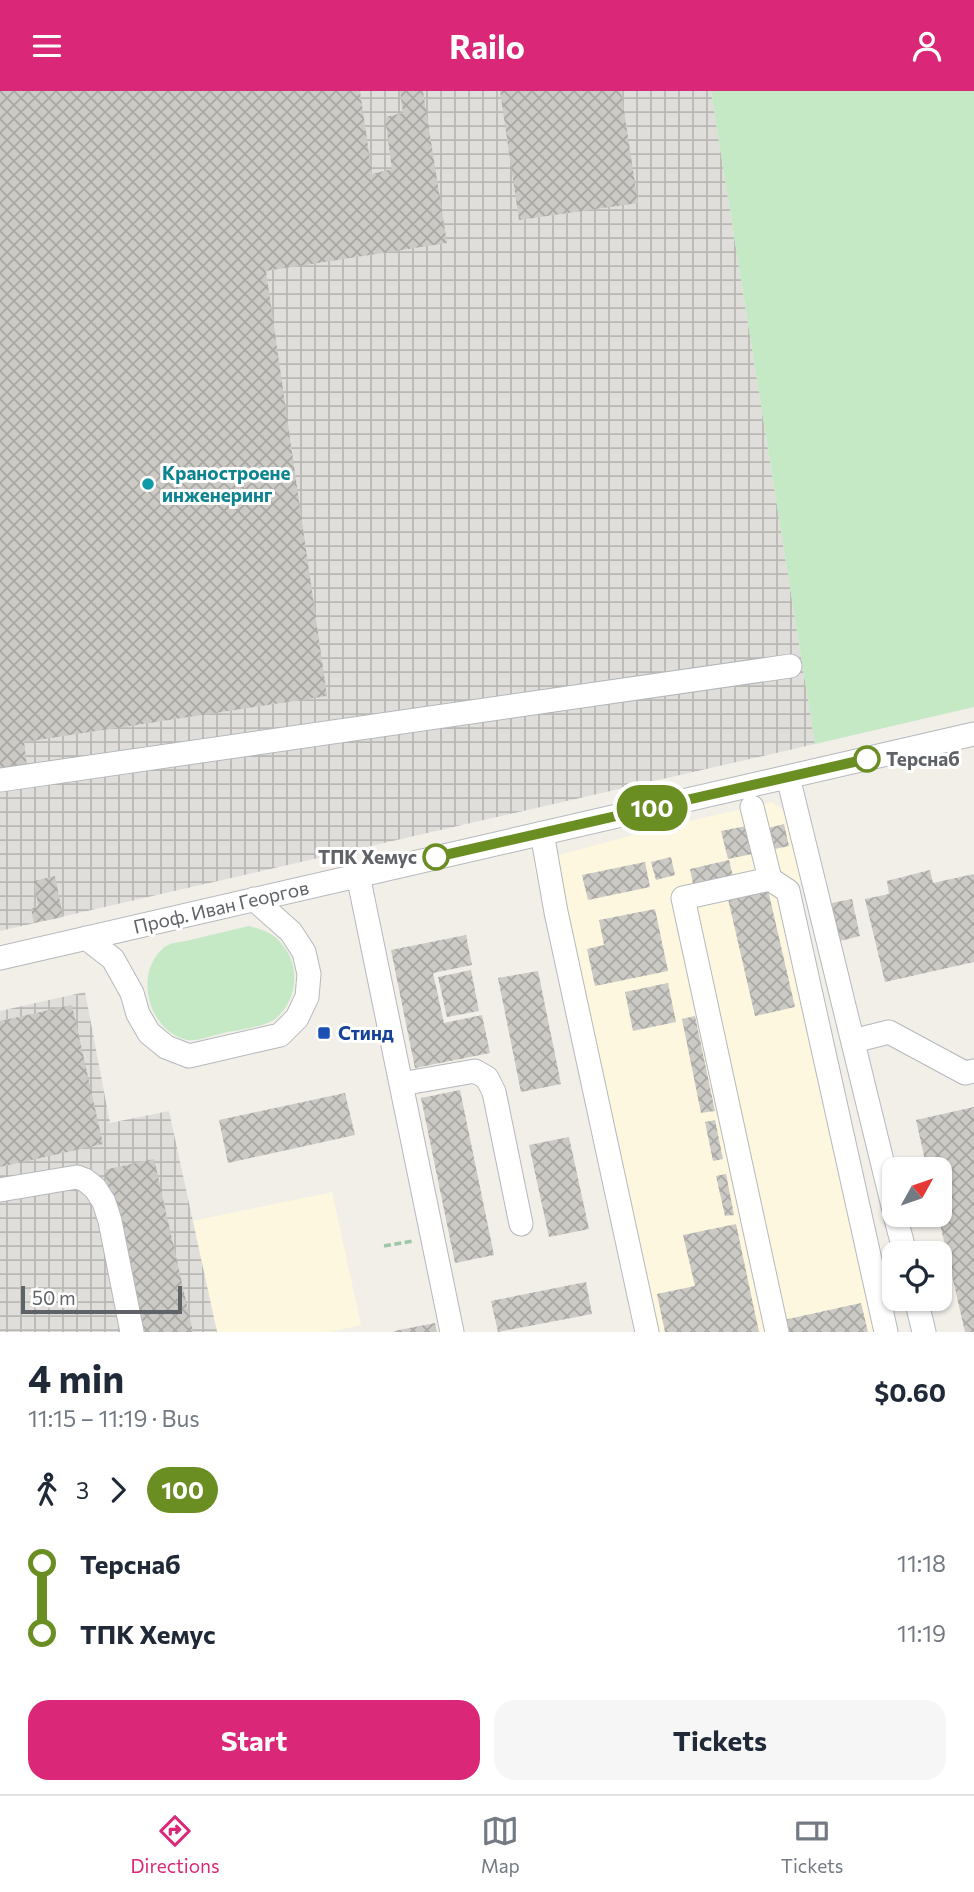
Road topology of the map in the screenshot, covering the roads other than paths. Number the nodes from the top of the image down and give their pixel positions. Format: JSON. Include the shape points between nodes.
{"nodes":[{"id":1,"x":790,"y":666,"type":"dead end"},
{"id":2,"x":974,"y":734,"type":"edge"},
{"id":3,"x":788,"y":777,"type":"junction"},
{"id":4,"x":0,"y":780,"type":"edge"},
{"id":5,"x":752,"y":807,"type":"dead end"},
{"id":6,"x":542,"y":833,"type":"junction"},
{"id":7,"x":358,"y":875,"type":"junction"},
{"id":8,"x":770,"y":879,"type":"junction"},
{"id":9,"x":254,"y":899,"type":"junction"},
{"id":10,"x":86,"y":938,"type":"junction"},
{"id":11,"x":0,"y":958,"type":"edge"},
{"id":12,"x":853,"y":1041,"type":"junction"},
{"id":13,"x":974,"y":1071,"type":"edge"},
{"id":14,"x":401,"y":1084,"type":"junction"},
{"id":15,"x":882,"y":1159,"type":"edge"},
{"id":16,"x":0,"y":1190,"type":"edge"},
{"id":17,"x":521,"y":1224,"type":"dead end"},
{"id":18,"x":919,"y":1311,"type":"edge"},
{"id":19,"x":132,"y":1332,"type":"edge"},
{"id":20,"x":452,"y":1332,"type":"edge"},
{"id":21,"x":647,"y":1332,"type":"edge"},
{"id":22,"x":777,"y":1332,"type":"edge"},
{"id":23,"x":886,"y":1332,"type":"edge"},
{"id":24,"x":924,"y":1332,"type":"edge"}],
"edges":[{"from":1,"to":4,"type":"street"},
{"from":2,"to":3,"type":"street","name":"Проф. Иван Георгов"},
{"from":3,"to":6,"type":"street","name":"Проф. Иван Георгов"},
{"from":3,"to":12,"type":"street"},
{"from":5,"to":8,"type":"street"},
{"from":6,"to":7,"type":"street","name":"Проф. Иван Георгов"},
{"from":6,"to":21,"type":"street"},
{"from":7,"to":9,"type":"street","name":"Проф. Иван Георгов"},
{"from":7,"to":14,"type":"street"},
{"from":8,"to":22,"type":"street","via":[[683,898]]},
{"from":8,"to":23,"type":"street","via":[[788,891]]},
{"from":9,"to":10,"type":"street","name":"Проф. Иван Георгов"},
{"from":9,"to":10,"type":"street","via":[[292,932],[304,952],[309,974],[307,997],[297,1018],[279,1035],[189,1056],[166,1047],[149,1033],[113,958]]},
{"from":10,"to":11,"type":"street","name":"Проф. Иван Георгов"},
{"from":12,"to":13,"type":"street","via":[[889,1032],[965,1073]]},
{"from":12,"to":15,"type":"street"},
{"from":14,"to":17,"type":"street","via":[[475,1071],[487,1078],[494,1092]]},
{"from":14,"to":20,"type":"street"},
{"from":16,"to":19,"type":"street","via":[[77,1177],[95,1188],[110,1221]]},
{"from":18,"to":24,"type":"street"}]}
